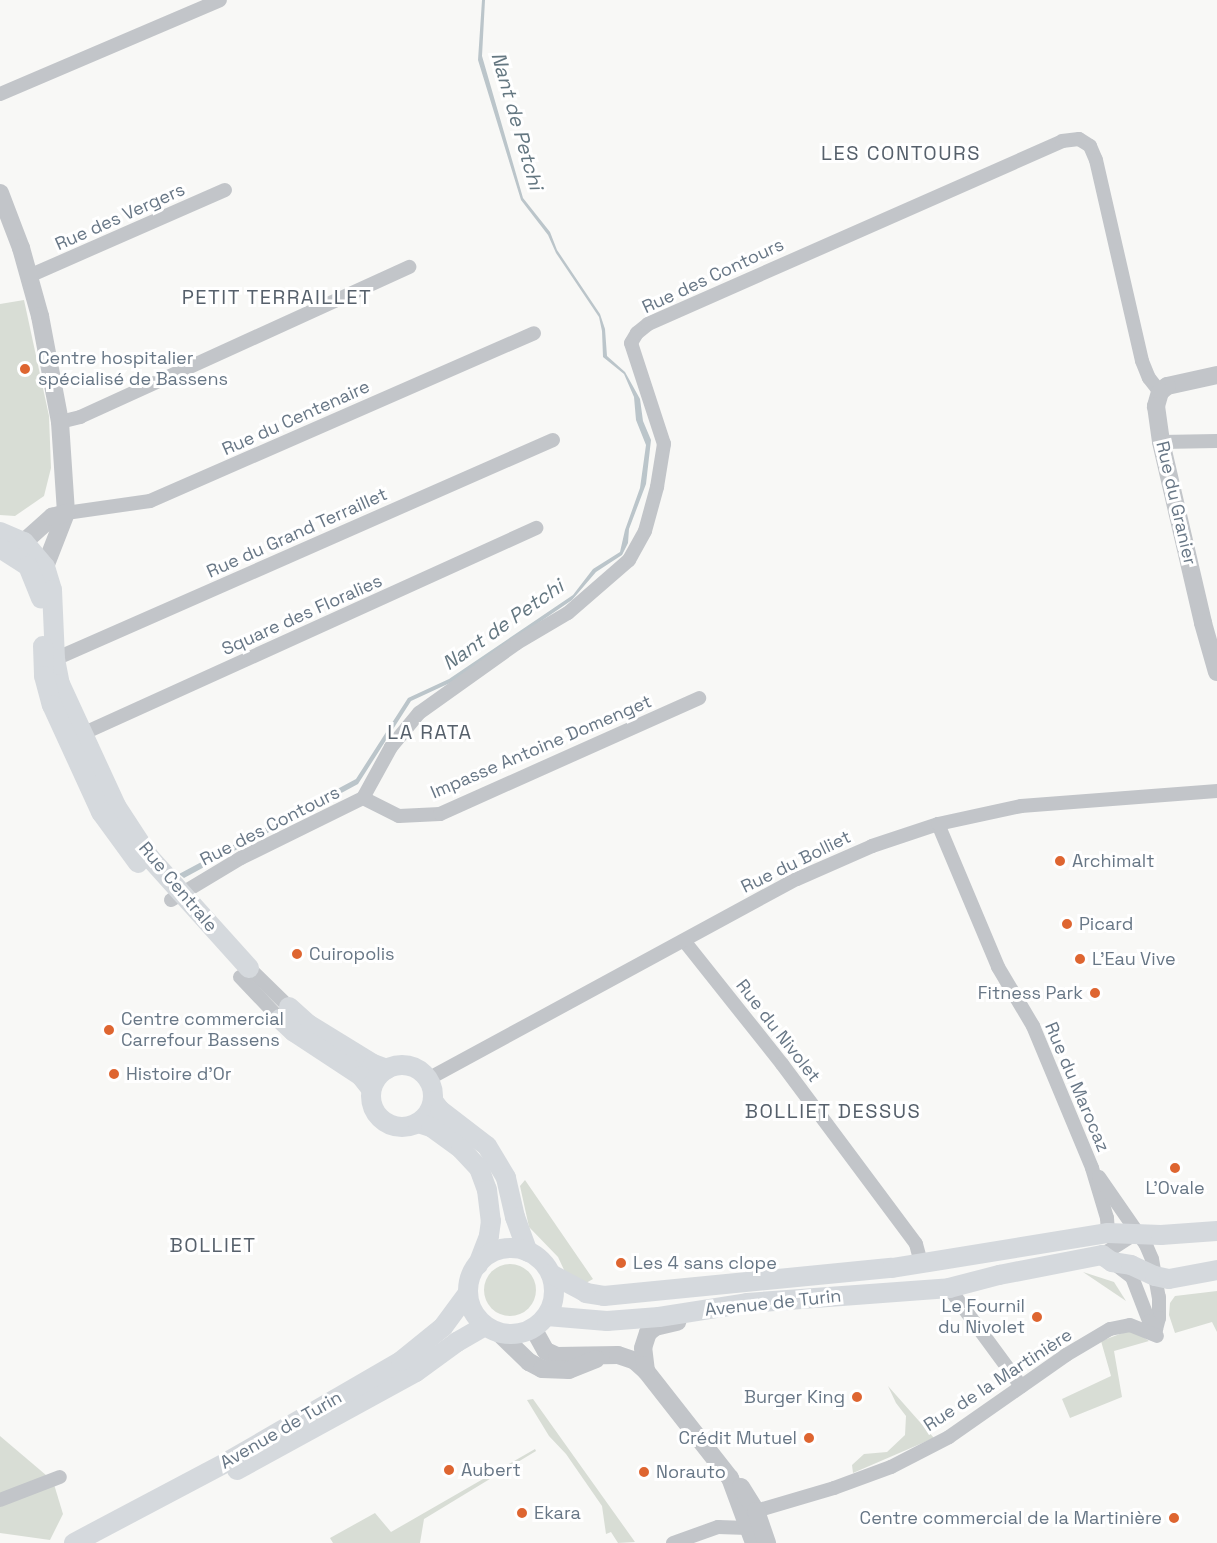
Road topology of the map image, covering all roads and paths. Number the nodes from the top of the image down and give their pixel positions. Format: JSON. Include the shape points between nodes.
{"nodes":[{"id":1,"x":220,"y":0,"type":"edge"},
{"id":2,"x":0,"y":94,"type":"edge"},
{"id":3,"x":225,"y":190,"type":"dead end"},
{"id":4,"x":0,"y":193,"type":"edge"},
{"id":5,"x":409,"y":267,"type":"dead end"},
{"id":6,"x":29,"y":276,"type":"junction"},
{"id":7,"x":534,"y":333,"type":"dead end"},
{"id":8,"x":1217,"y":375,"type":"edge"},
{"id":9,"x":1160,"y":392,"type":"junction"},
{"id":10,"x":60,"y":422,"type":"junction"},
{"id":11,"x":553,"y":440,"type":"dead end"},
{"id":12,"x":1217,"y":441,"type":"edge"},
{"id":13,"x":1161,"y":442,"type":"junction"},
{"id":14,"x":66,"y":513,"type":"junction"},
{"id":15,"x":537,"y":528,"type":"dead end"},
{"id":16,"x":0,"y":531,"type":"edge"},
{"id":17,"x":0,"y":548,"type":"edge"},
{"id":18,"x":29,"y":558,"type":"junction"},
{"id":19,"x":55,"y":659,"type":"junction"},
{"id":20,"x":1217,"y":672,"type":"edge"},
{"id":21,"x":699,"y":698,"type":"dead end"},
{"id":22,"x":82,"y":734,"type":"junction"},
{"id":23,"x":1217,"y":791,"type":"edge"},
{"id":24,"x":363,"y":798,"type":"junction"},
{"id":25,"x":938,"y":824,"type":"junction"},
{"id":26,"x":176,"y":897,"type":"junction"},
{"id":27,"x":685,"y":942,"type":"junction"},
{"id":28,"x":244,"y":972,"type":"joint"},
{"id":29,"x":285,"y":1013,"type":"junction"},
{"id":30,"x":387,"y":1069,"type":"junction"},
{"id":31,"x":428,"y":1079,"type":"junction"},
{"id":32,"x":372,"y":1089,"type":"junction"},
{"id":33,"x":433,"y":1101,"type":"junction"},
{"id":34,"x":418,"y":1123,"type":"junction"},
{"id":35,"x":1092,"y":1168,"type":"junction"},
{"id":36,"x":1217,"y":1231,"type":"edge"},
{"id":37,"x":1107,"y":1233,"type":"junction"},
{"id":38,"x":1148,"y":1238,"type":"junction"},
{"id":39,"x":528,"y":1252,"type":"junction"},
{"id":40,"x":921,"y":1263,"type":"junction"},
{"id":41,"x":478,"y":1265,"type":"junction"},
{"id":42,"x":1119,"y":1265,"type":"junction"},
{"id":43,"x":1217,"y":1270,"type":"edge"},
{"id":44,"x":551,"y":1274,"type":"junction"},
{"id":45,"x":1155,"y":1276,"type":"junction"},
{"id":46,"x":949,"y":1288,"type":"junction"},
{"id":47,"x":468,"y":1293,"type":"junction"},
{"id":48,"x":747,"y":1304,"type":"junction"},
{"id":49,"x":540,"y":1322,"type":"junction"},
{"id":50,"x":492,"y":1329,"type":"junction"},
{"id":51,"x":1157,"y":1336,"type":"dead end"},
{"id":52,"x":600,"y":1357,"type":"junction"},
{"id":53,"x":646,"y":1371,"type":"junction"},
{"id":54,"x":1020,"y":1386,"type":"junction"},
{"id":55,"x":60,"y":1477,"type":"dead end"},
{"id":56,"x":730,"y":1478,"type":"junction"},
{"id":57,"x":0,"y":1500,"type":"edge"},
{"id":58,"x":756,"y":1511,"type":"junction"},
{"id":59,"x":113,"y":1522,"type":"junction"},
{"id":60,"x":758,"y":1538,"type":"edge"},
{"id":61,"x":74,"y":1543,"type":"edge"},
{"id":62,"x":91,"y":1543,"type":"edge"},
{"id":63,"x":102,"y":1543,"type":"edge"},
{"id":64,"x":673,"y":1543,"type":"edge"}],
"edges":[{"from":1,"to":2,"type":"street"},
{"from":3,"to":6,"type":"street","name":"Rue des Vergers"},
{"from":4,"to":6,"type":"street"},
{"from":5,"to":10,"type":"street","via":[[81,417]]},
{"from":6,"to":10,"type":"street"},
{"from":7,"to":14,"type":"street","name":"Rue du Centenaire","via":[[150,501]]},
{"from":8,"to":9,"type":"street","via":[[1177,382]]},
{"from":9,"to":13,"type":"street","name":"Rue du Granier","via":[[1156,406]]},
{"from":9,"to":24,"type":"street","name":"Rue des Contours","via":[[1142,361],[1096,160],[1090,146],[1079,139],[1062,141],[648,324],[631,343],[664,444],[645,531],[629,560],[568,613],[419,712],[391,747]]},
{"from":10,"to":14,"type":"street"},
{"from":11,"to":19,"type":"street","name":"Rue du Grand Terraillet"},
{"from":12,"to":13,"type":"street"},
{"from":13,"to":20,"type":"street","name":"Rue du Granier"},
{"from":14,"to":18,"type":"street"},
{"from":14,"to":18,"type":"street","via":[[52,517]]},
{"from":15,"to":22,"type":"street","name":"Square des Floralies"},
{"from":16,"to":18,"type":"main road"},
{"from":17,"to":18,"type":"main road"},
{"from":18,"to":19,"type":"main road","name":"Rue Centrale","via":[[52,590]]},
{"from":18,"to":26,"type":"main road","name":"Rue Centrale","via":[[42,601],[44,676],[52,705],[101,813],[141,866]]},
{"from":19,"to":22,"type":"main road","name":"Rue Centrale","via":[[60,684]]},
{"from":21,"to":24,"type":"street","name":"Impasse Antoine Domenget","via":[[440,814],[399,816]]},
{"from":22,"to":26,"type":"main road","name":"Rue Centrale","via":[[116,806]]},
{"from":23,"to":25,"type":"street","name":"Rue du Bolliet","via":[[1021,806]]},
{"from":24,"to":26,"type":"street","name":"Rue des Contours","via":[[241,858]]},
{"from":25,"to":27,"type":"street","name":"Rue du Bolliet","via":[[836,861]]},
{"from":25,"to":35,"type":"street","name":"Rue du Marocaz","via":[[998,967],[1033,1026]]},
{"from":26,"to":28,"type":"main road","name":"Rue Centrale"},
{"from":27,"to":31,"type":"street","name":"Rue du Bolliet"},
{"from":27,"to":40,"type":"street","name":"Rue du Nivolet","via":[[916,1244]]},
{"from":28,"to":29,"type":"street","name":"Rue Centrale"},
{"from":29,"to":30,"type":"main road","name":"Rue Centrale"},
{"from":29,"to":32,"type":"main road","name":"Rue Centrale","via":[[294,1032],[361,1076]]},
{"from":30,"to":31,"type":"main road","via":[[405,1065]]},
{"from":30,"to":32,"type":"main road"},
{"from":31,"to":33,"type":"main road"},
{"from":32,"to":34,"type":"main road","via":[[375,1113],[387,1124],[402,1128]]},
{"from":33,"to":34,"type":"main road"},
{"from":33,"to":39,"type":"main road","via":[[488,1146],[506,1178]]},
{"from":34,"to":41,"type":"main road","via":[[431,1127],[461,1149],[479,1168],[491,1221]]},
{"from":35,"to":37,"type":"street","name":"Rue du Marocaz","via":[[1106,1213]]},
{"from":35,"to":38,"type":"street","name":"Rue du Marocaz"},
{"from":36,"to":38,"type":"main road","name":"Avenue de Turin"},
{"from":37,"to":38,"type":"main road","name":"Avenue de Turin"},
{"from":37,"to":40,"type":"main road","name":"Avenue de Turin"},
{"from":38,"to":42,"type":"street"},
{"from":38,"to":42,"type":"street"},
{"from":38,"to":45,"type":"street","name":"Rue du Marocaz"},
{"from":39,"to":41,"type":"main road","via":[[501,1250]]},
{"from":39,"to":44,"type":"main road"},
{"from":40,"to":44,"type":"main road","name":"Avenue de Turin","via":[[604,1296],[585,1293]]},
{"from":41,"to":47,"type":"main road"},
{"from":42,"to":45,"type":"main road"},
{"from":42,"to":45,"type":"street","name":"Rue du Marocaz","via":[[1156,1329],[1160,1318]]},
{"from":42,"to":46,"type":"main road","name":"Avenue de Turin","via":[[999,1275]]},
{"from":43,"to":45,"type":"main road","via":[[1168,1279]]},
{"from":44,"to":49,"type":"main road","via":[[554,1293]]},
{"from":46,"to":48,"type":"main road","name":"Avenue de Turin"},
{"from":46,"to":54,"type":"street"},
{"from":47,"to":50,"type":"main road","via":[[476,1317]]},
{"from":47,"to":59,"type":"main road","name":"Avenue de Turin","via":[[443,1328],[401,1361]]},
{"from":48,"to":49,"type":"main road","name":"Avenue de Turin","via":[[659,1317]]},
{"from":48,"to":53,"type":"street","via":[[734,1312],[655,1327],[644,1342]]},
{"from":49,"to":50,"type":"main road","via":[[511,1334]]},
{"from":49,"to":52,"type":"street","via":[[546,1351],[557,1356]]},
{"from":50,"to":52,"type":"street","via":[[542,1369],[569,1370]]},
{"from":50,"to":63,"type":"main road","name":"Avenue de Turin","via":[[457,1342],[416,1372]]},
{"from":51,"to":54,"type":"street","name":"Rue de la Martinière","via":[[1130,1325],[1110,1329]]},
{"from":52,"to":53,"type":"street","via":[[626,1357]]},
{"from":53,"to":56,"type":"street"},
{"from":54,"to":58,"type":"street","name":"Rue de la Martinière","via":[[949,1437],[891,1467]]},
{"from":55,"to":57,"type":"street"},
{"from":56,"to":58,"type":"street","via":[[738,1483]]},
{"from":56,"to":60,"type":"street"},
{"from":58,"to":60,"type":"street"},
{"from":59,"to":61,"type":"main road","name":"Avenue de Turin"},
{"from":59,"to":62,"type":"main road"},
{"from":60,"to":64,"type":"street","via":[[718,1527]]}]}
